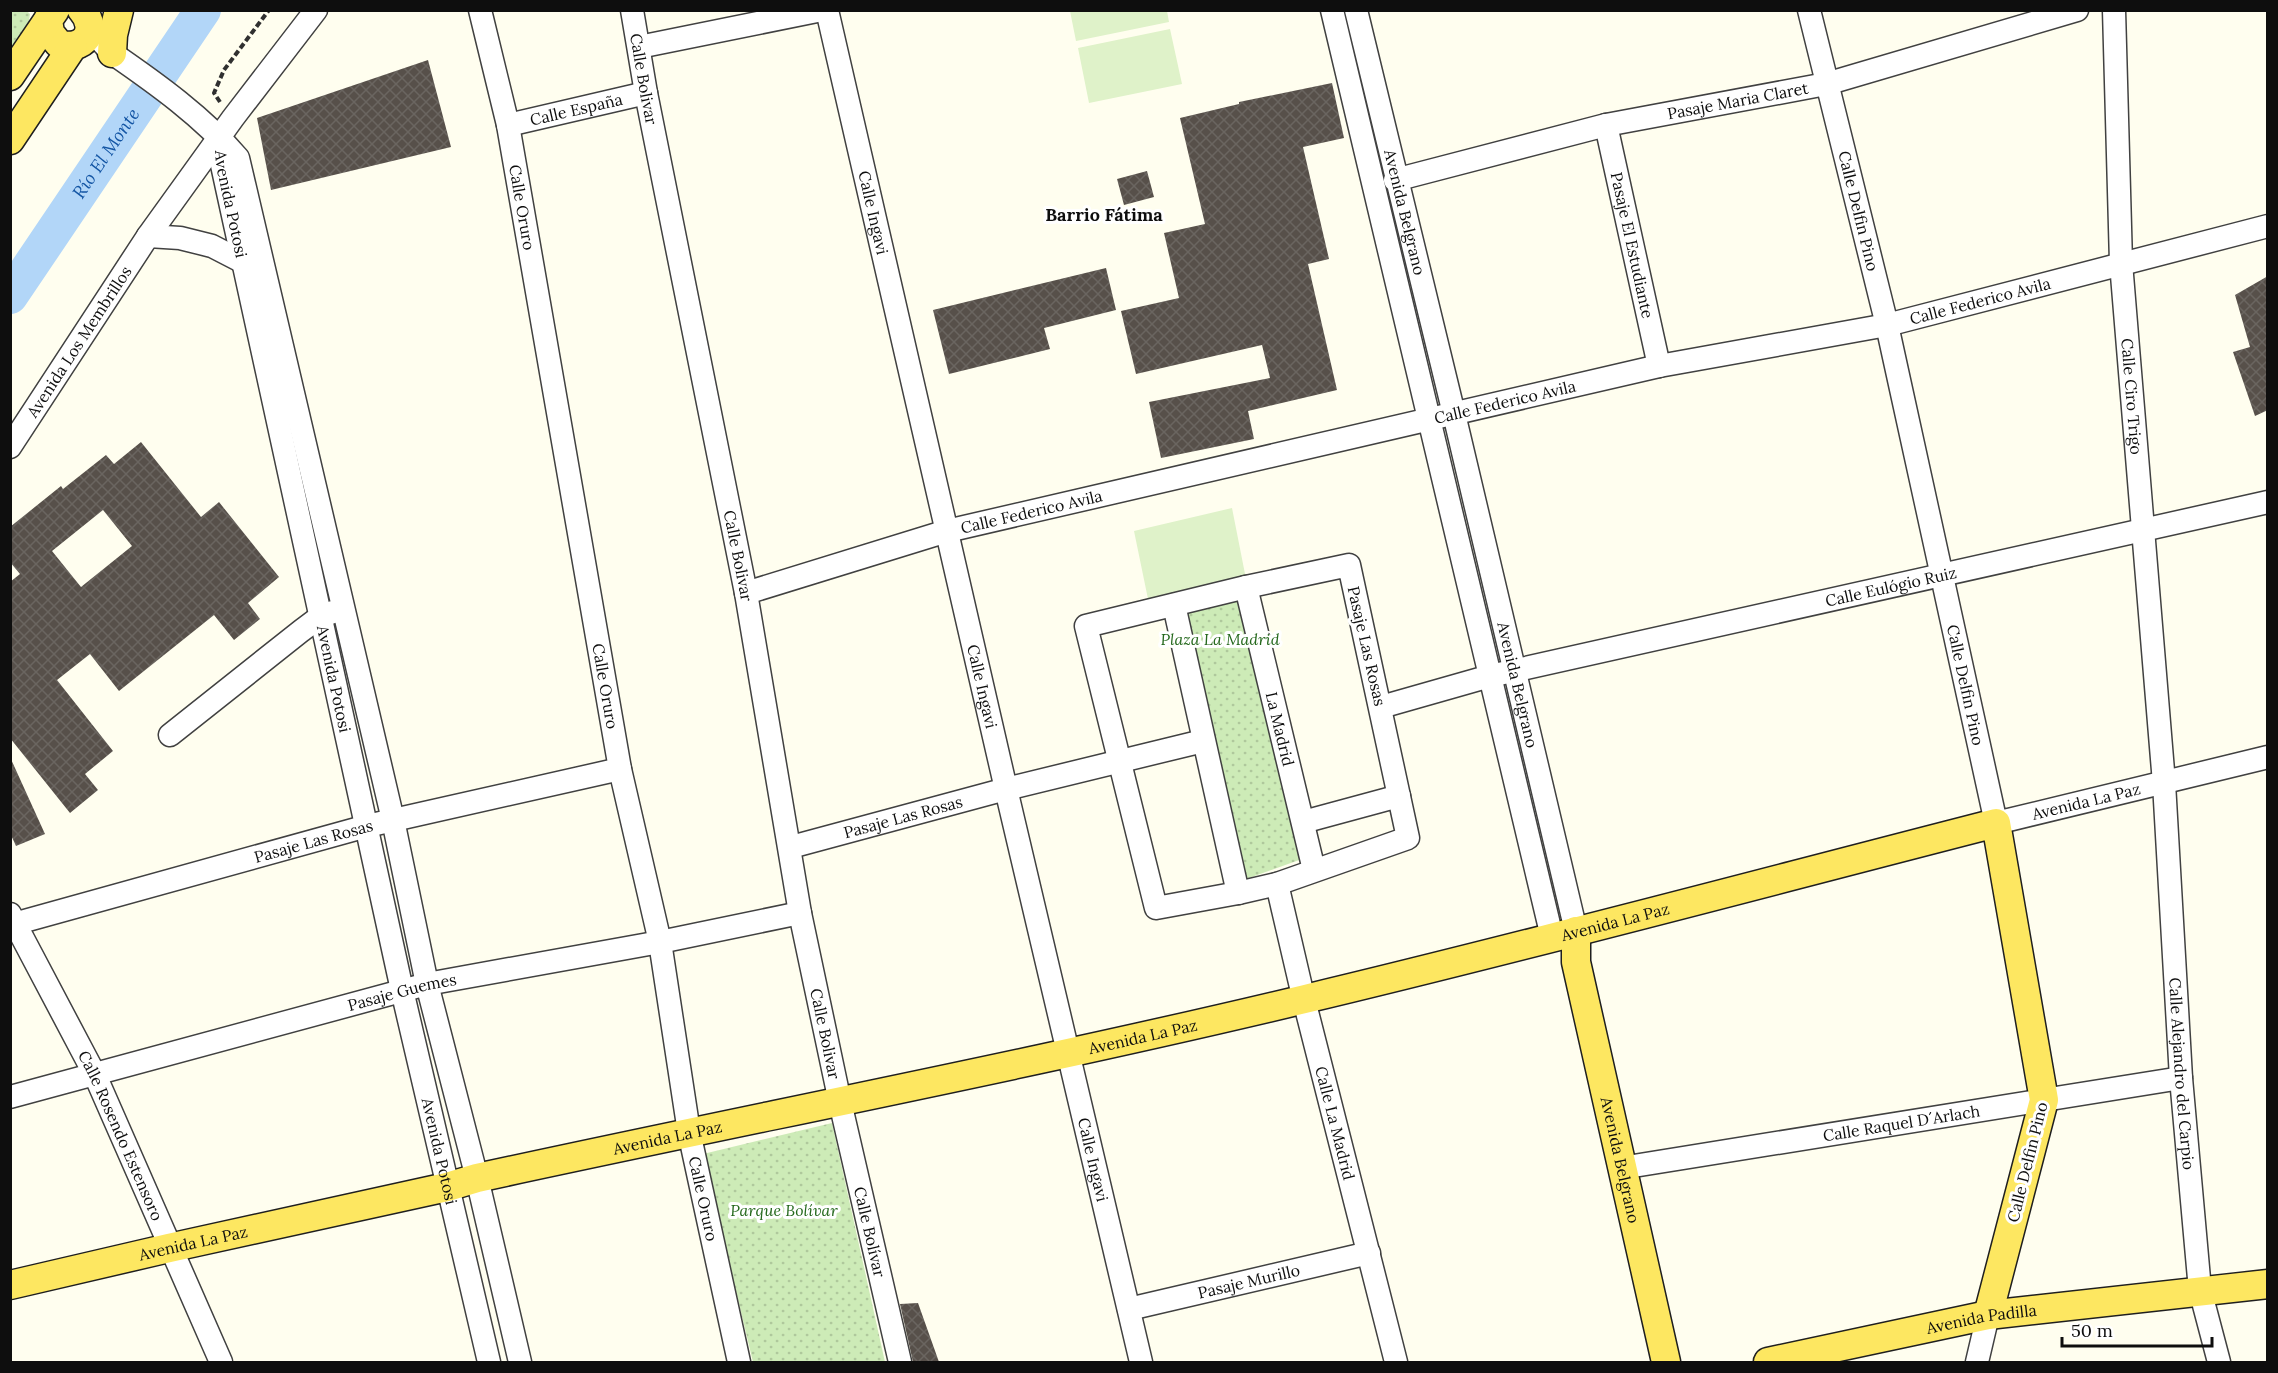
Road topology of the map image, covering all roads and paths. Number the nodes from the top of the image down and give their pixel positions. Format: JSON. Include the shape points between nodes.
{"nodes":[{"id":1,"x":118,"y":10,"type":"edge"},
{"id":2,"x":269,"y":10,"type":"edge"},
{"id":3,"x":316,"y":10,"type":"edge"},
{"id":4,"x":480,"y":10,"type":"edge"},
{"id":5,"x":632,"y":10,"type":"edge"},
{"id":6,"x":822,"y":10,"type":"edge"},
{"id":7,"x":827,"y":10,"type":"edge"},
{"id":8,"x":1332,"y":10,"type":"edge"},
{"id":9,"x":1356,"y":10,"type":"edge"},
{"id":10,"x":1809,"y":10,"type":"edge"},
{"id":11,"x":2078,"y":10,"type":"edge"},
{"id":12,"x":2114,"y":10,"type":"edge"},
{"id":13,"x":50,"y":14,"type":"edge"},
{"id":14,"x":85,"y":26,"type":"edge"},
{"id":15,"x":639,"y":48,"type":"junction"},
{"id":16,"x":114,"y":54,"type":"junction"},
{"id":17,"x":10,"y":76,"type":"edge"},
{"id":18,"x":1826,"y":84,"type":"junction"},
{"id":19,"x":646,"y":93,"type":"junction"},
{"id":20,"x":233,"y":118,"type":"junction"},
{"id":21,"x":508,"y":125,"type":"junction"},
{"id":22,"x":1605,"y":125,"type":"junction"},
{"id":23,"x":220,"y":137,"type":"junction"},
{"id":24,"x":10,"y":140,"type":"edge"},
{"id":25,"x":1395,"y":180,"type":"junction"},
{"id":26,"x":2268,"y":226,"type":"edge"},
{"id":27,"x":148,"y":236,"type":"junction"},
{"id":28,"x":253,"y":262,"type":"junction"},
{"id":29,"x":2121,"y":263,"type":"junction"},
{"id":30,"x":1887,"y":326,"type":"junction"},
{"id":31,"x":1659,"y":366,"type":"junction"},
{"id":32,"x":1454,"y":414,"type":"junction"},
{"id":33,"x":1430,"y":421,"type":"junction"},
{"id":34,"x":10,"y":447,"type":"edge"},
{"id":35,"x":2268,"y":502,"type":"edge"},
{"id":36,"x":2143,"y":530,"type":"junction"},
{"id":37,"x":947,"y":531,"type":"junction"},
{"id":38,"x":1943,"y":576,"type":"junction"},
{"id":39,"x":1246,"y":587,"type":"junction"},
{"id":40,"x":746,"y":593,"type":"junction"},
{"id":41,"x":1174,"y":605,"type":"junction"},
{"id":42,"x":343,"y":608,"type":"junction"},
{"id":43,"x":321,"y":616,"type":"junction"},
{"id":44,"x":1515,"y":672,"type":"junction"},
{"id":45,"x":1490,"y":676,"type":"junction"},
{"id":46,"x":1381,"y":707,"type":"junction"},
{"id":47,"x":170,"y":735,"type":"dead end"},
{"id":48,"x":1203,"y":741,"type":"junction"},
{"id":49,"x":2268,"y":757,"type":"edge"},
{"id":50,"x":1120,"y":760,"type":"junction"},
{"id":51,"x":620,"y":769,"type":"junction"},
{"id":52,"x":2164,"y":783,"type":"junction"},
{"id":53,"x":1006,"y":789,"type":"junction"},
{"id":54,"x":1399,"y":796,"type":"junction"},
{"id":55,"x":393,"y":820,"type":"junction"},
{"id":56,"x":1303,"y":822,"type":"junction"},
{"id":57,"x":1996,"y":823,"type":"junction"},
{"id":58,"x":366,"y":826,"type":"junction"},
{"id":59,"x":791,"y":847,"type":"junction"},
{"id":60,"x":1314,"y":870,"type":"junction"},
{"id":61,"x":1277,"y":884,"type":"junction"},
{"id":62,"x":1238,"y":893,"type":"junction"},
{"id":63,"x":800,"y":913,"type":"junction"},
{"id":64,"x":12,"y":921,"type":"edge"},
{"id":65,"x":1564,"y":934,"type":"junction"},
{"id":66,"x":660,"y":942,"type":"junction"},
{"id":67,"x":427,"y":984,"type":"junction"},
{"id":68,"x":402,"y":990,"type":"junction"},
{"id":69,"x":1304,"y":999,"type":"junction"},
{"id":70,"x":1070,"y":1052,"type":"junction"},
{"id":71,"x":95,"y":1075,"type":"junction"},
{"id":72,"x":2181,"y":1078,"type":"junction"},
{"id":73,"x":10,"y":1096,"type":"edge"},
{"id":74,"x":2044,"y":1100,"type":"junction"},
{"id":75,"x":840,"y":1102,"type":"junction"},
{"id":76,"x":688,"y":1132,"type":"junction"},
{"id":77,"x":1621,"y":1167,"type":"junction"},
{"id":78,"x":477,"y":1178,"type":"junction"},
{"id":79,"x":447,"y":1187,"type":"junction"},
{"id":80,"x":169,"y":1248,"type":"junction"},
{"id":81,"x":1369,"y":1253,"type":"junction"},
{"id":82,"x":2268,"y":1284,"type":"edge"},
{"id":83,"x":10,"y":1285,"type":"edge"},
{"id":84,"x":2200,"y":1290,"type":"junction"},
{"id":85,"x":1129,"y":1309,"type":"junction"},
{"id":86,"x":1988,"y":1315,"type":"junction"},
{"id":87,"x":221,"y":1362,"type":"edge"},
{"id":88,"x":489,"y":1362,"type":"edge"},
{"id":89,"x":520,"y":1362,"type":"edge"},
{"id":90,"x":739,"y":1362,"type":"edge"},
{"id":91,"x":900,"y":1362,"type":"edge"},
{"id":92,"x":1142,"y":1362,"type":"edge"},
{"id":93,"x":1396,"y":1362,"type":"edge"},
{"id":94,"x":1666,"y":1362,"type":"edge"},
{"id":95,"x":1768,"y":1362,"type":"edge"},
{"id":96,"x":1977,"y":1362,"type":"edge"},
{"id":97,"x":2219,"y":1362,"type":"edge"}],
"edges":[{"from":1,"to":16,"type":"main road","via":[[112,35]]},
{"from":2,"to":20,"type":"path","via":[[224,70],[214,93]]},
{"from":3,"to":20,"type":"street","name":"Avenida Los Membrillos"},
{"from":4,"to":21,"type":"street","name":"Calle Oruro"},
{"from":5,"to":15,"type":"street","name":"Calle Bolivar"},
{"from":6,"to":15,"type":"street"},
{"from":7,"to":37,"type":"street","name":"Calle Ingavi"},
{"from":8,"to":33,"type":"street","name":"Avenida Belgrano"},
{"from":9,"to":25,"type":"street","name":"Avenida Belgrano"},
{"from":10,"to":18,"type":"street","name":"Calle Delfin Pino"},
{"from":11,"to":18,"type":"street","name":"Pasaje Maria Claret"},
{"from":12,"to":29,"type":"street","name":"Calle Ciro Trigo"},
{"from":13,"to":14,"type":"main road","via":[[50,33],[59,44]]},
{"from":13,"to":17,"type":"main road"},
{"from":14,"to":16,"type":"street"},
{"from":14,"to":24,"type":"main road"},
{"from":15,"to":19,"type":"street","name":"Calle Bolivar"},
{"from":16,"to":23,"type":"street"},
{"from":18,"to":22,"type":"street","name":"Pasaje Maria Claret"},
{"from":18,"to":30,"type":"street","name":"Calle Delfin Pino"},
{"from":19,"to":21,"type":"street","name":"Calle España"},
{"from":19,"to":40,"type":"street","name":"Calle Bolivar"},
{"from":20,"to":23,"type":"street","name":"Avenida Los Membrillos"},
{"from":21,"to":51,"type":"street","name":"Calle Oruro"},
{"from":22,"to":25,"type":"street","name":"Pasaje Maria Claret"},
{"from":22,"to":31,"type":"street","name":"Pasaje El Estudiante"},
{"from":23,"to":27,"type":"street","name":"Avenida Los Membrillos"},
{"from":23,"to":28,"type":"street","name":"Avenida Potosi","via":[[222,165]]},
{"from":25,"to":32,"type":"street","name":"Avenida Belgrano"},
{"from":26,"to":29,"type":"street","name":"Calle Federico Avila"},
{"from":27,"to":28,"type":"street","via":[[180,238]]},
{"from":27,"to":34,"type":"street","name":"Avenida Los Membrillos"},
{"from":28,"to":42,"type":"street","name":"Avenida Potosi"},
{"from":28,"to":43,"type":"street","name":"Avenida Potosi"},
{"from":29,"to":30,"type":"street","name":"Calle Federico Avila"},
{"from":29,"to":36,"type":"street","name":"Calle Ciro Trigo"},
{"from":30,"to":31,"type":"street","name":"Calle Federico Avila"},
{"from":30,"to":38,"type":"street","name":"Calle Delfin Pino"},
{"from":31,"to":32,"type":"street","name":"Calle Federico Avila"},
{"from":32,"to":33,"type":"street","name":"Calle Federico Avila"},
{"from":32,"to":44,"type":"street","name":"Avenida Belgrano"},
{"from":33,"to":37,"type":"street","name":"Calle Federico Avila"},
{"from":33,"to":45,"type":"street","name":"Avenida Belgrano"},
{"from":35,"to":36,"type":"street","name":"Calle Eulógio Ruiz"},
{"from":36,"to":38,"type":"street","name":"Calle Eulógio Ruiz"},
{"from":36,"to":52,"type":"street","name":"Calle Ciro Trigo"},
{"from":37,"to":40,"type":"street","name":"Calle Federico Avila"},
{"from":37,"to":53,"type":"street","name":"Calle Ingavi"},
{"from":38,"to":44,"type":"street","name":"Calle Eulógio Ruiz"},
{"from":38,"to":57,"type":"street","name":"Calle Delfin Pino"},
{"from":39,"to":41,"type":"street","name":"Pasaje Las Rosas"},
{"from":39,"to":46,"type":"street","name":"Pasaje Las Rosas","via":[[1348,565]]},
{"from":39,"to":56,"type":"street","name":"La Madrid"},
{"from":40,"to":59,"type":"street","name":"Calle Bolivar"},
{"from":41,"to":48,"type":"street"},
{"from":41,"to":50,"type":"street","name":"Pasaje Las Rosas","via":[[1086,626]]},
{"from":42,"to":43,"type":"street"},
{"from":42,"to":55,"type":"street","name":"Avenida Potosi"},
{"from":43,"to":47,"type":"street"},
{"from":43,"to":58,"type":"street","name":"Avenida Potosi"},
{"from":44,"to":45,"type":"street","name":"Calle Eulógio Ruiz"},
{"from":44,"to":65,"type":"street","name":"Avenida Belgrano"},
{"from":45,"to":46,"type":"street"},
{"from":45,"to":65,"type":"street","name":"Avenida Belgrano"},
{"from":46,"to":54,"type":"street","name":"Pasaje Las Rosas"},
{"from":48,"to":50,"type":"street"},
{"from":48,"to":62,"type":"street"},
{"from":49,"to":52,"type":"street","name":"Avenida La Paz"},
{"from":50,"to":53,"type":"street","name":"Pasaje Las Rosas"},
{"from":50,"to":62,"type":"street","name":"Pasaje Las Rosas","via":[[1156,908]]},
{"from":51,"to":55,"type":"street","name":"Pasaje Las Rosas"},
{"from":51,"to":66,"type":"street","name":"Calle Oruro"},
{"from":52,"to":57,"type":"street","name":"Avenida La Paz"},
{"from":52,"to":72,"type":"street","name":"Calle Alejandro del Carpio"},
{"from":53,"to":59,"type":"street","name":"Pasaje Las Rosas"},
{"from":53,"to":70,"type":"street","name":"Calle Ingavi"},
{"from":54,"to":56,"type":"street"},
{"from":54,"to":60,"type":"street","name":"Pasaje Las Rosas","via":[[1408,838]]},
{"from":55,"to":58,"type":"street","name":"Pasaje Las Rosas"},
{"from":55,"to":67,"type":"street","name":"Avenida Potosi"},
{"from":56,"to":60,"type":"street","name":"La Madrid"},
{"from":57,"to":65,"type":"main road","name":"Avenida La Paz"},
{"from":57,"to":74,"type":"main road","name":"Calle Delfin Pino"},
{"from":58,"to":64,"type":"street","name":"Pasaje Las Rosas"},
{"from":58,"to":68,"type":"street","name":"Avenida Potosi"},
{"from":59,"to":63,"type":"street","name":"Calle Bolivar"},
{"from":60,"to":61,"type":"street","name":"Pasaje Las Rosas"},
{"from":61,"to":62,"type":"street","name":"Pasaje Las Rosas"},
{"from":61,"to":69,"type":"street","name":"Calle La Madrid"},
{"from":63,"to":66,"type":"street","name":"Pasaje Guemes"},
{"from":63,"to":75,"type":"street","name":"Calle Bolivar"},
{"from":64,"to":71,"type":"street","name":"Calle Rosendo Estensoro"},
{"from":65,"to":69,"type":"main road","name":"Avenida La Paz"},
{"from":65,"to":77,"type":"main road","name":"Avenida Belgrano","via":[[1576,962]]},
{"from":66,"to":67,"type":"street","name":"Pasaje Guemes"},
{"from":66,"to":76,"type":"street","name":"Calle Oruro"},
{"from":67,"to":68,"type":"street","name":"Pasaje Guemes"},
{"from":67,"to":78,"type":"street","name":"Avenida Potosi"},
{"from":68,"to":71,"type":"street","name":"Pasaje Guemes"},
{"from":68,"to":79,"type":"street","name":"Avenida Potosi"},
{"from":69,"to":70,"type":"main road","name":"Avenida La Paz"},
{"from":69,"to":81,"type":"street","name":"Calle La Madrid"},
{"from":70,"to":75,"type":"main road","name":"Avenida La Paz"},
{"from":70,"to":85,"type":"street","name":"Calle Ingavi"},
{"from":71,"to":73,"type":"street","name":"Pasaje Guemes"},
{"from":71,"to":80,"type":"street","name":"Calle Rosendo Estensoro"},
{"from":72,"to":74,"type":"street","name":"Calle Raquel D´Arlach"},
{"from":72,"to":84,"type":"street","name":"Calle Alejandro del Carpio"},
{"from":74,"to":77,"type":"street","name":"Calle Raquel D´Arlach"},
{"from":74,"to":86,"type":"main road","name":"Calle Delfin Pino"},
{"from":75,"to":76,"type":"main road","name":"Avenida La Paz"},
{"from":75,"to":91,"type":"street","name":"Calle Bolívar"},
{"from":76,"to":78,"type":"main road","name":"Avenida La Paz"},
{"from":76,"to":90,"type":"street","name":"Calle Oruro"},
{"from":77,"to":94,"type":"main road","name":"Avenida Belgrano"},
{"from":78,"to":79,"type":"main road","name":"Avenida La Paz"},
{"from":78,"to":89,"type":"street","name":"Avenida Potosi"},
{"from":79,"to":80,"type":"main road","name":"Avenida La Paz"},
{"from":79,"to":88,"type":"street","name":"Avenida Potosi"},
{"from":80,"to":83,"type":"main road","name":"Avenida La Paz"},
{"from":80,"to":87,"type":"street","name":"Calle Rosendo Estensoro"},
{"from":81,"to":85,"type":"street","name":"Pasaje Murillo"},
{"from":81,"to":93,"type":"street","name":"Calle La Madrid"},
{"from":82,"to":84,"type":"main road","name":"Avenida Padilla"},
{"from":84,"to":86,"type":"main road","name":"Avenida Padilla"},
{"from":84,"to":97,"type":"street","name":"Calle Alejandro del Carpio"},
{"from":85,"to":92,"type":"street","name":"Calle Ingavi"},
{"from":86,"to":95,"type":"main road","name":"Avenida Padilla"},
{"from":86,"to":96,"type":"street","name":"Calle Delfin Pino"}]}
